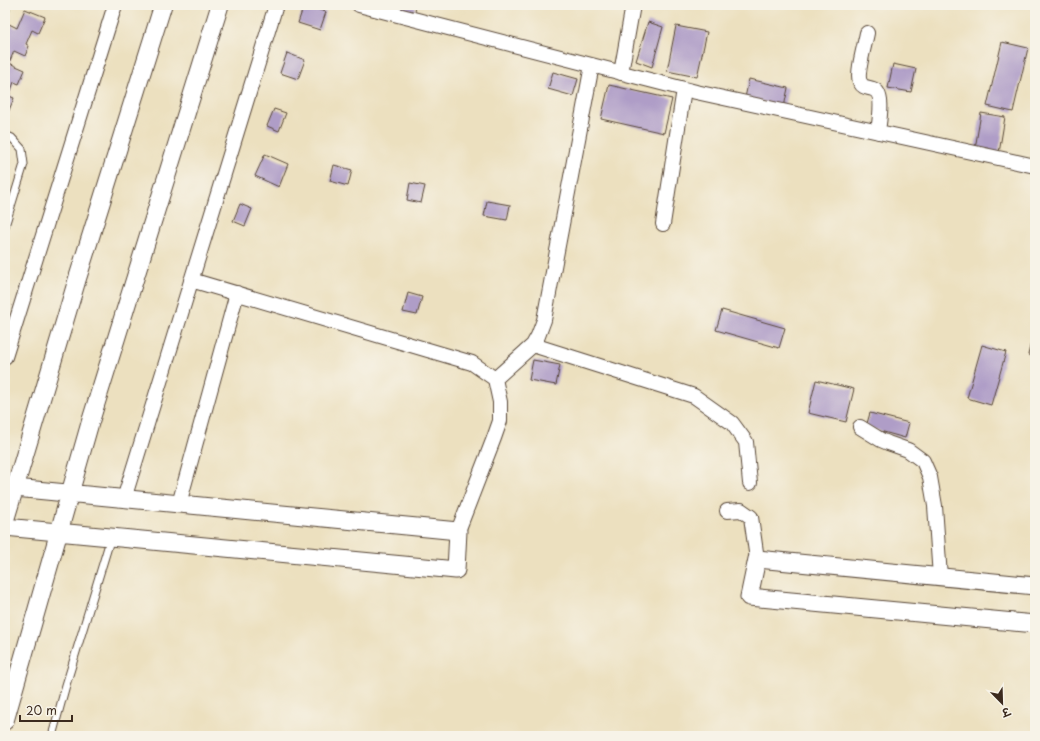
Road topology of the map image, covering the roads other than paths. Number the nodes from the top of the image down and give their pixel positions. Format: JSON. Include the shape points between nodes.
{"nodes":[{"id":1,"x":115,"y":5,"type":"edge"},
{"id":2,"x":163,"y":5,"type":"edge"},
{"id":3,"x":220,"y":5,"type":"edge"},
{"id":4,"x":276,"y":5,"type":"edge"},
{"id":5,"x":359,"y":5,"type":"edge"},
{"id":6,"x":634,"y":5,"type":"edge"},
{"id":7,"x":867,"y":33,"type":"dead end"},
{"id":8,"x":592,"y":65,"type":"junction"},
{"id":9,"x":621,"y":73,"type":"junction"},
{"id":10,"x":684,"y":88,"type":"junction"},
{"id":11,"x":878,"y":132,"type":"junction"},
{"id":12,"x":5,"y":135,"type":"edge"},
{"id":13,"x":1035,"y":166,"type":"edge"},
{"id":14,"x":663,"y":224,"type":"dead end"},
{"id":15,"x":5,"y":226,"type":"edge"},
{"id":16,"x":191,"y":280,"type":"junction"},
{"id":17,"x":237,"y":293,"type":"junction"},
{"id":18,"x":533,"y":345,"type":"junction"},
{"id":19,"x":5,"y":357,"type":"edge"},
{"id":20,"x":495,"y":379,"type":"junction"},
{"id":21,"x":860,"y":427,"type":"dead end"},
{"id":22,"x":750,"y":483,"type":"dead end"},
{"id":23,"x":15,"y":488,"type":"junction"},
{"id":24,"x":70,"y":494,"type":"junction"},
{"id":25,"x":124,"y":499,"type":"junction"},
{"id":26,"x":179,"y":504,"type":"junction"},
{"id":27,"x":6,"y":511,"type":"edge"},
{"id":28,"x":728,"y":511,"type":"dead end"},
{"id":29,"x":5,"y":527,"type":"edge"},
{"id":30,"x":458,"y":531,"type":"junction"},
{"id":31,"x":59,"y":532,"type":"junction"},
{"id":32,"x":111,"y":537,"type":"junction"},
{"id":33,"x":757,"y":559,"type":"junction"},
{"id":34,"x":940,"y":577,"type":"junction"},
{"id":35,"x":1035,"y":586,"type":"edge"},
{"id":36,"x":1035,"y":624,"type":"edge"},
{"id":37,"x":5,"y":720,"type":"edge"},
{"id":38,"x":52,"y":736,"type":"edge"}],
"edges":[{"from":1,"to":19,"type":"street"},
{"from":2,"to":23,"type":"street"},
{"from":3,"to":24,"type":"street"},
{"from":4,"to":16,"type":"street"},
{"from":5,"to":8,"type":"street"},
{"from":6,"to":9,"type":"street"},
{"from":7,"to":11,"type":"street","via":[[859,78],[864,87],[875,89],[879,94]]},
{"from":8,"to":9,"type":"street"},
{"from":8,"to":18,"type":"street","via":[[544,320]]},
{"from":9,"to":10,"type":"street"},
{"from":10,"to":11,"type":"street"},
{"from":10,"to":14,"type":"street"},
{"from":11,"to":13,"type":"street"},
{"from":12,"to":15,"type":"lane","via":[[12,138],[22,149],[24,164]]},
{"from":16,"to":17,"type":"street"},
{"from":16,"to":25,"type":"street"},
{"from":17,"to":20,"type":"street","via":[[472,363]]},
{"from":17,"to":26,"type":"street"},
{"from":18,"to":20,"type":"street"},
{"from":18,"to":22,"type":"street","via":[[694,396],[732,423],[746,442]]},
{"from":20,"to":30,"type":"street","via":[[500,402],[500,421]]},
{"from":21,"to":34,"type":"street","via":[[881,440],[908,450],[922,461],[930,477],[935,506]]},
{"from":23,"to":24,"type":"street"},
{"from":23,"to":27,"type":"street"},
{"from":24,"to":25,"type":"street"},
{"from":24,"to":31,"type":"street"},
{"from":25,"to":26,"type":"street"},
{"from":26,"to":30,"type":"street"},
{"from":28,"to":33,"type":"street","via":[[741,510],[751,517]]},
{"from":29,"to":31,"type":"street"},
{"from":30,"to":32,"type":"street","via":[[456,570]]},
{"from":31,"to":32,"type":"street"},
{"from":31,"to":37,"type":"street"},
{"from":32,"to":38,"type":"lane"},
{"from":33,"to":34,"type":"street"},
{"from":33,"to":36,"type":"street","via":[[749,597]]},
{"from":34,"to":35,"type":"street"}]}
